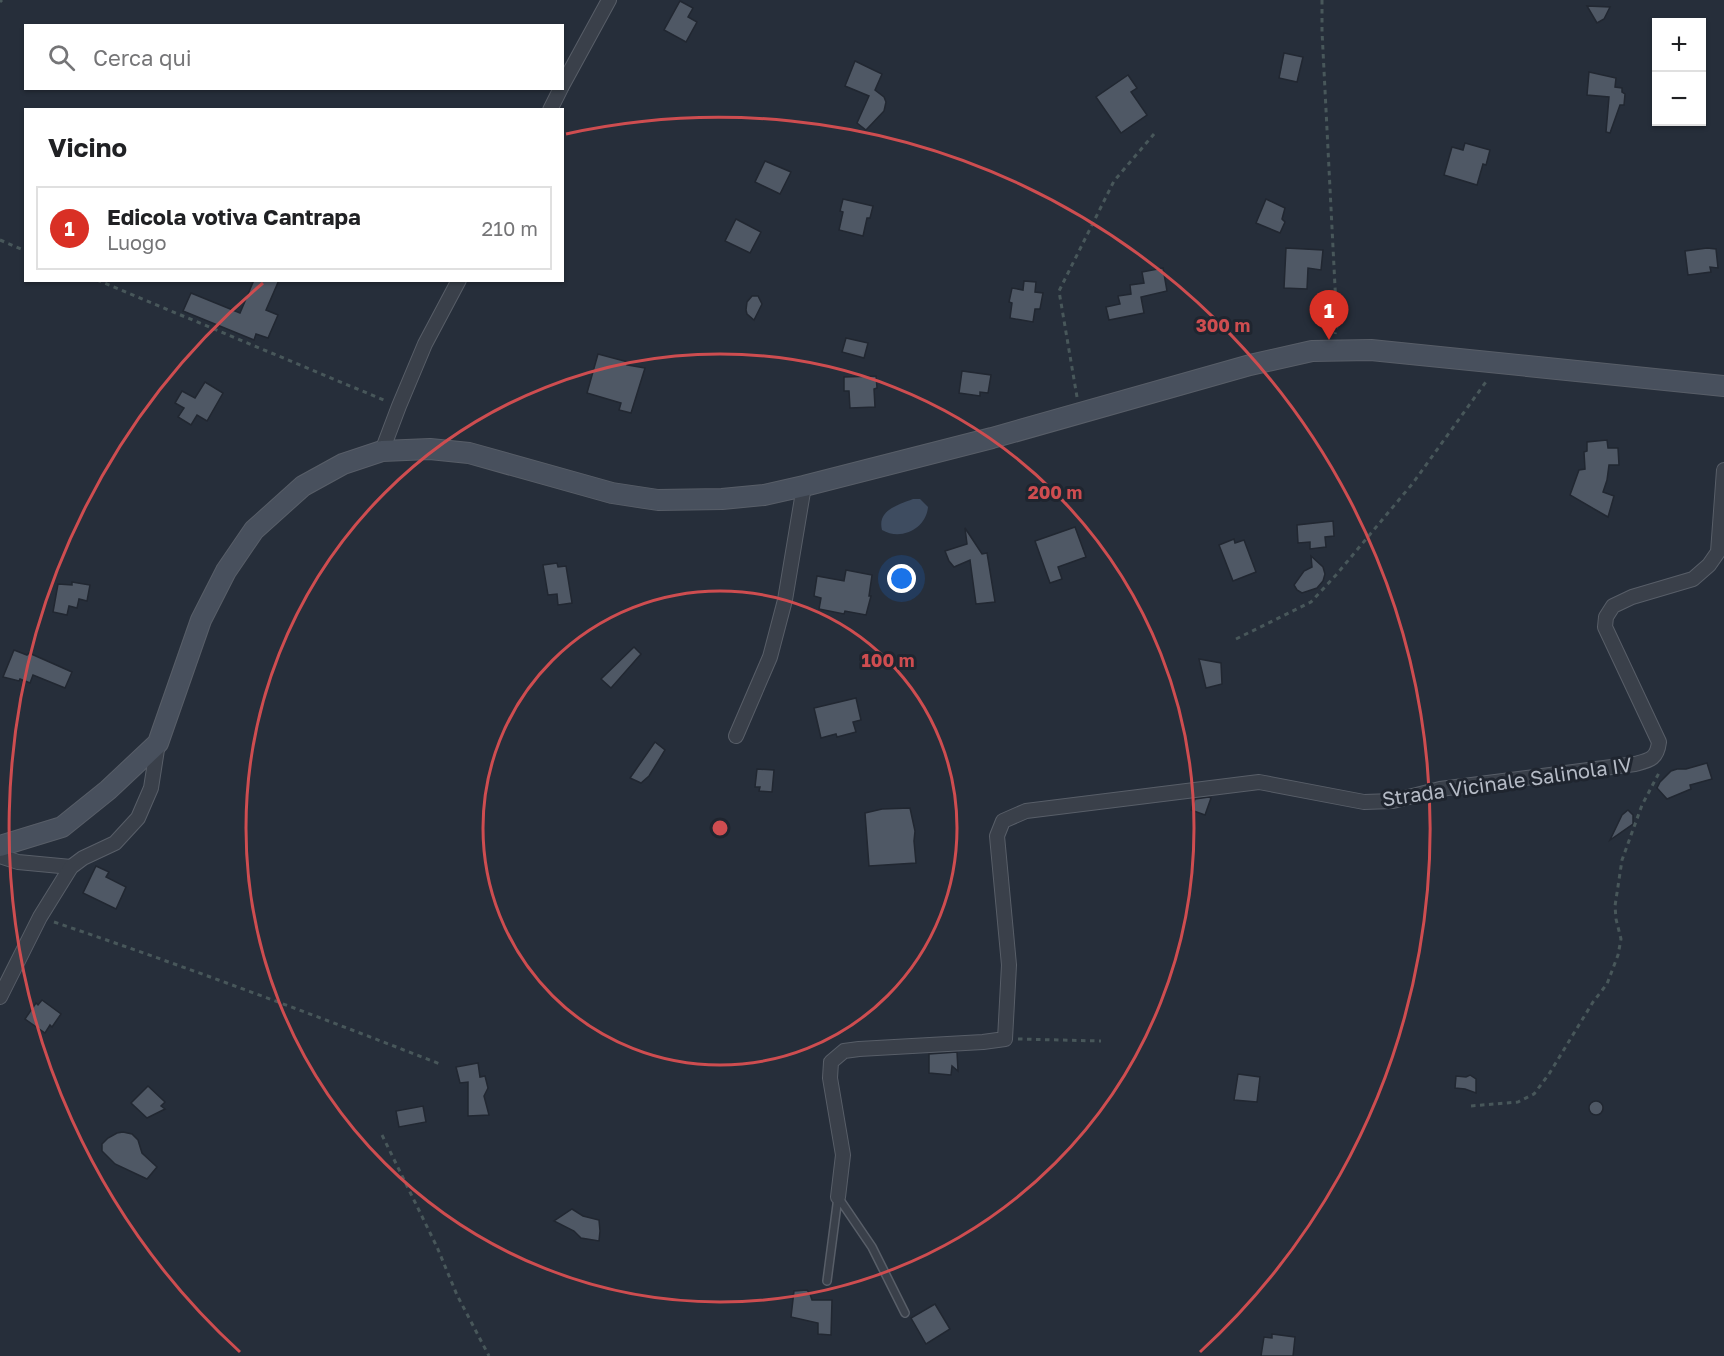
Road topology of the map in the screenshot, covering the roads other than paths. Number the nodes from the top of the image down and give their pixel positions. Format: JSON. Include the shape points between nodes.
{"nodes":[{"id":1,"x":609,"y":0,"type":"edge"},
{"id":2,"x":564,"y":83,"type":"edge"},
{"id":3,"x":560,"y":90,"type":"edge"},
{"id":4,"x":551,"y":108,"type":"edge"},
{"id":5,"x":458,"y":282,"type":"edge"},
{"id":6,"x":1724,"y":386,"type":"edge"},
{"id":7,"x":382,"y":451,"type":"junction"},
{"id":8,"x":1724,"y":470,"type":"edge"},
{"id":9,"x":804,"y":486,"type":"junction"},
{"id":10,"x":736,"y":735,"type":"dead end"},
{"id":11,"x":158,"y":743,"type":"junction"},
{"id":12,"x":0,"y":846,"type":"edge"},
{"id":13,"x":0,"y":856,"type":"edge"},
{"id":14,"x":71,"y":867,"type":"junction"},
{"id":15,"x":0,"y":997,"type":"edge"},
{"id":16,"x":838,"y":1197,"type":"junction"},
{"id":17,"x":827,"y":1281,"type":"dead end"},
{"id":18,"x":905,"y":1313,"type":"dead end"}],
"edges":[{"from":1,"to":2,"type":"street"},
{"from":3,"to":4,"type":"street"},
{"from":5,"to":7,"type":"street","via":[[425,344]]},
{"from":6,"to":9,"type":"main road","via":[[1371,350],[1312,351]]},
{"from":7,"to":9,"type":"main road","via":[[430,448],[469,453],[612,493],[658,500],[764,495]]},
{"from":7,"to":11,"type":"main road","via":[[343,464],[303,486],[254,530],[226,571],[201,620]]},
{"from":8,"to":16,"type":"street","name":"Strada Vicinale Salinola IV","via":[[1718,552],[1709,565],[1693,579],[1613,606],[1606,616],[1605,627],[1659,742],[1658,752],[1649,760],[1440,789],[1393,801],[1364,802],[1259,782],[1026,811],[1004,821],[997,836],[1009,965],[1005,1039],[844,1051],[831,1062],[830,1078],[843,1155]]},
{"from":9,"to":10,"type":"street","via":[[785,600],[770,657]]},
{"from":11,"to":12,"type":"main road","via":[[62,827]]},
{"from":11,"to":14,"type":"street","via":[[151,788],[138,818],[115,843]]},
{"from":13,"to":14,"type":"street","via":[[18,862]]},
{"from":14,"to":15,"type":"street","via":[[40,917]]},
{"from":16,"to":17,"type":"lane"},
{"from":16,"to":18,"type":"lane","via":[[872,1247]]}]}
